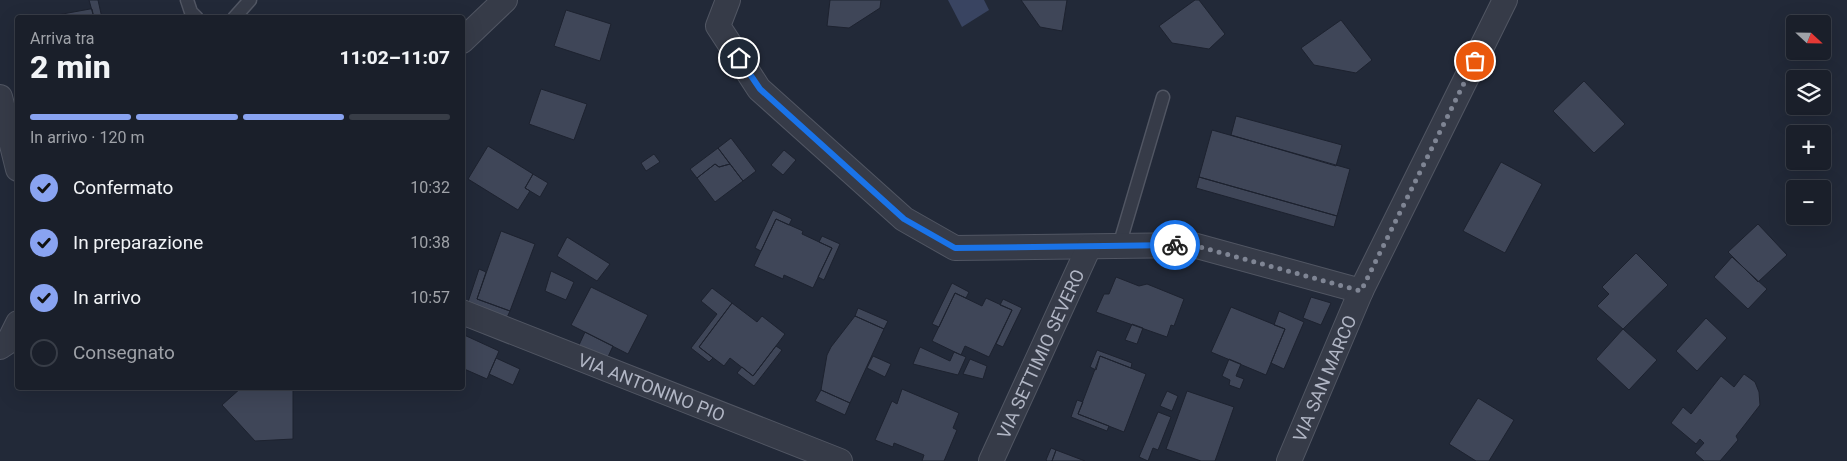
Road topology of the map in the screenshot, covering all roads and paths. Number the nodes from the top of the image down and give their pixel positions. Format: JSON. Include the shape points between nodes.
{"nodes":[{"id":1,"x":186,"y":0,"type":"edge"},
{"id":2,"x":250,"y":0,"type":"edge"},
{"id":3,"x":505,"y":0,"type":"edge"},
{"id":4,"x":728,"y":0,"type":"edge"},
{"id":5,"x":1505,"y":0,"type":"edge"},
{"id":6,"x":194,"y":15,"type":"edge"},
{"id":7,"x":237,"y":15,"type":"edge"},
{"id":8,"x":465,"y":38,"type":"edge"},
{"id":9,"x":0,"y":97,"type":"edge"},
{"id":10,"x":1164,"y":97,"type":"dead end"},
{"id":11,"x":15,"y":157,"type":"edge"},
{"id":12,"x":1119,"y":246,"type":"junction"},
{"id":13,"x":1089,"y":247,"type":"junction"},
{"id":14,"x":1361,"y":291,"type":"junction"},
{"id":15,"x":465,"y":313,"type":"edge"},
{"id":16,"x":15,"y":329,"type":"edge"},
{"id":17,"x":0,"y":347,"type":"edge"},
{"id":18,"x":840,"y":461,"type":"edge"},
{"id":19,"x":991,"y":461,"type":"edge"},
{"id":20,"x":1289,"y":461,"type":"edge"}],
"edges":[{"from":1,"to":6,"type":"lane"},
{"from":2,"to":7,"type":"lane"},
{"from":3,"to":8,"type":"street"},
{"from":4,"to":13,"type":"street","via":[[718,26],[760,89],[904,219],[955,248]]},
{"from":5,"to":14,"type":"street","name":"VIA SAN MARCO"},
{"from":9,"to":11,"type":"street"},
{"from":10,"to":12,"type":"lane"},
{"from":12,"to":13,"type":"street"},
{"from":12,"to":14,"type":"street","via":[[1193,245]]},
{"from":13,"to":19,"type":"street","name":"VIA SETTIMIO SEVERO"},
{"from":14,"to":20,"type":"street","name":"VIA SAN MARCO"},
{"from":15,"to":18,"type":"street","name":"VIA ANTONINO PIO"},
{"from":16,"to":17,"type":"street","via":[[9,341]]}]}
